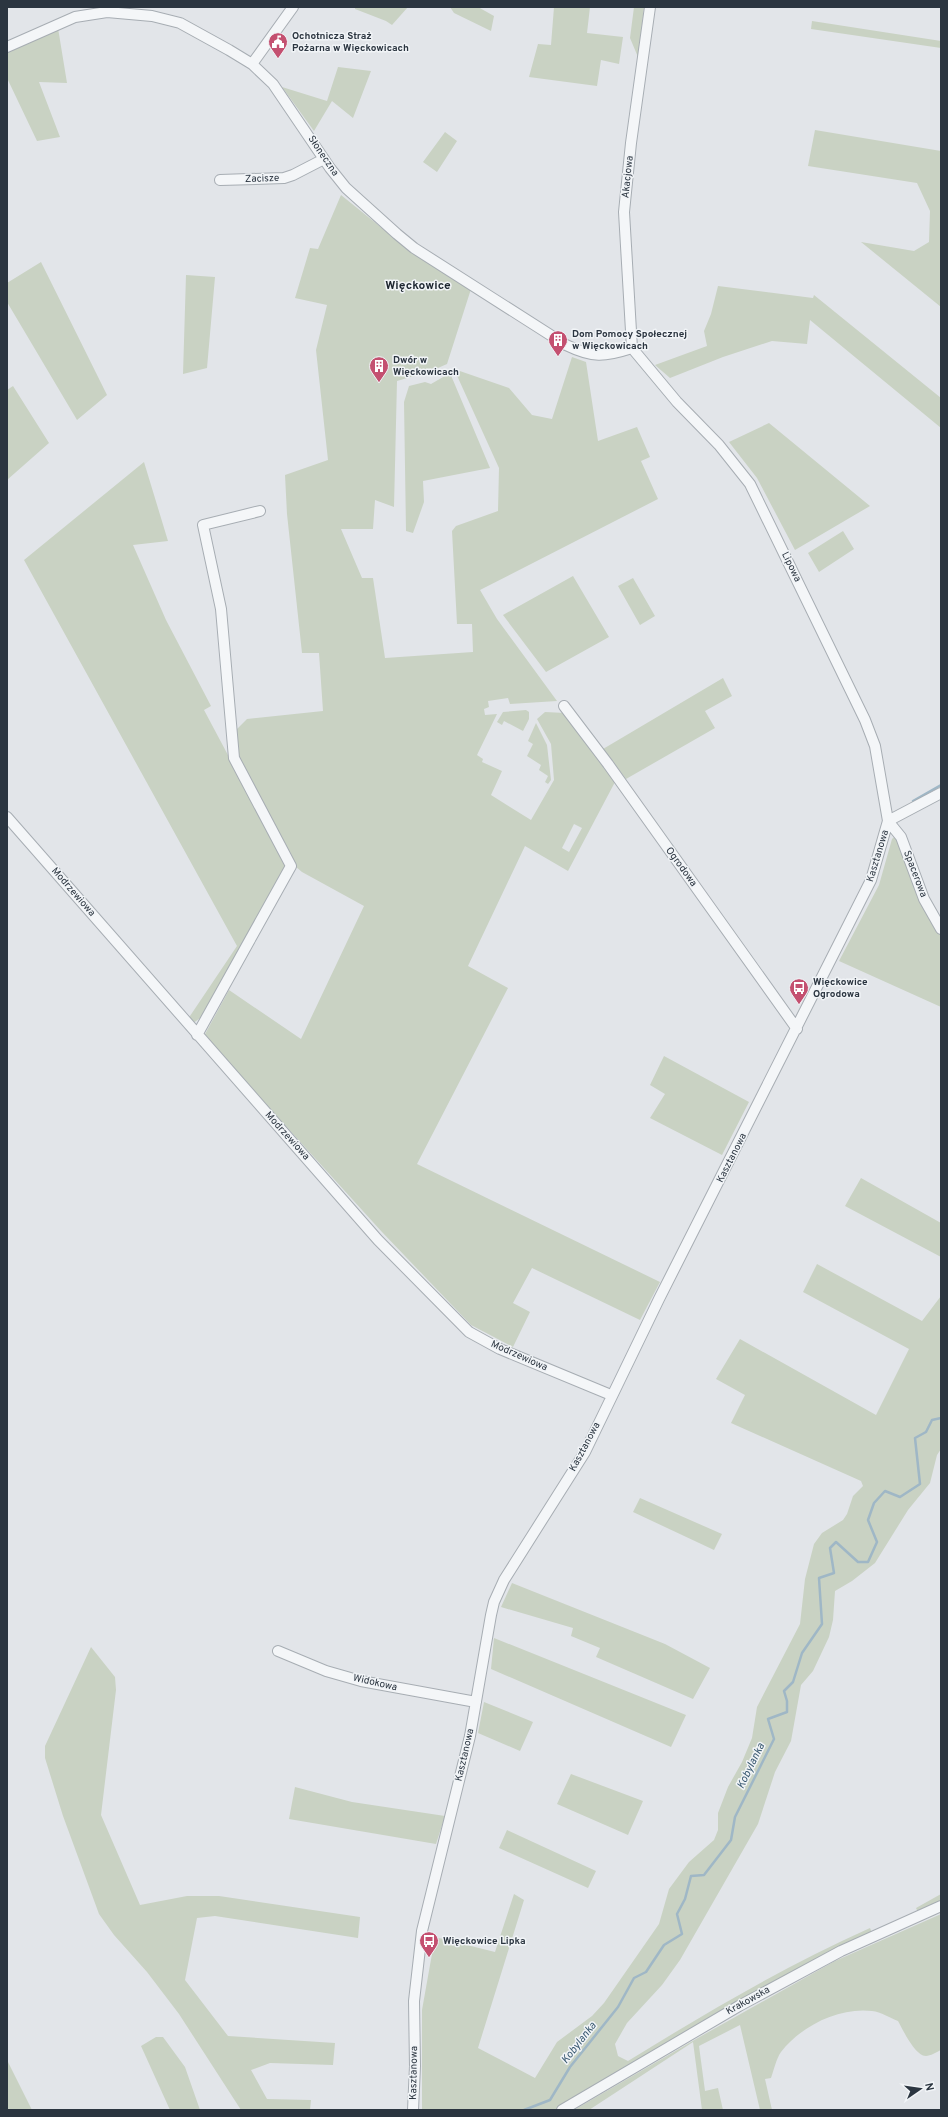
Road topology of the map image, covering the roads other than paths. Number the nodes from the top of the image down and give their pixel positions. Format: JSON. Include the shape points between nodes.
{"nodes":[{"id":1,"x":293,"y":7,"type":"edge"},
{"id":2,"x":650,"y":7,"type":"edge"},
{"id":3,"x":7,"y":46,"type":"edge"},
{"id":4,"x":252,"y":64,"type":"junction"},
{"id":5,"x":324,"y":159,"type":"junction"},
{"id":6,"x":220,"y":180,"type":"dead end"},
{"id":7,"x":632,"y":348,"type":"junction"},
{"id":8,"x":260,"y":511,"type":"dead end"},
{"id":9,"x":564,"y":706,"type":"dead end"},
{"id":10,"x":941,"y":793,"type":"edge"},
{"id":11,"x":7,"y":817,"type":"edge"},
{"id":12,"x":888,"y":821,"type":"junction"},
{"id":13,"x":941,"y":929,"type":"edge"},
{"id":14,"x":796,"y":1029,"type":"junction"},
{"id":15,"x":197,"y":1035,"type":"junction"},
{"id":16,"x":611,"y":1395,"type":"junction"},
{"id":17,"x":278,"y":1651,"type":"dead end"},
{"id":18,"x":476,"y":1702,"type":"junction"},
{"id":19,"x":941,"y":1906,"type":"edge"},
{"id":20,"x":413,"y":2110,"type":"edge"},
{"id":21,"x":562,"y":2110,"type":"edge"}],
"edges":[{"from":1,"to":4,"type":"street"},
{"from":2,"to":7,"type":"street","name":"Akacjowa","via":[[624,212]]},
{"from":3,"to":4,"type":"street","name":"Słoneczna","via":[[75,17],[107,12],[152,16],[180,23]]},
{"from":4,"to":5,"type":"street","name":"Słoneczna","via":[[273,84]]},
{"from":5,"to":6,"type":"street","name":"Zacisze","via":[[284,178]]},
{"from":5,"to":7,"type":"street","name":"Słoneczna","via":[[346,188],[414,248],[566,345],[584,353],[598,355]]},
{"from":7,"to":12,"type":"street","name":"Lipowa","via":[[677,402],[719,445],[750,484],[865,720],[875,746]]},
{"from":8,"to":15,"type":"street","via":[[202,525],[221,609],[234,758],[292,866]]},
{"from":9,"to":14,"type":"street","name":"Ogrodowa"},
{"from":10,"to":12,"type":"street"},
{"from":11,"to":15,"type":"street","name":"Modrzewiowa"},
{"from":12,"to":13,"type":"street","name":"Spacerowa","via":[[901,837],[924,898]]},
{"from":12,"to":14,"type":"street","name":"Kasztanowa","via":[[871,880]]},
{"from":14,"to":16,"type":"street","name":"Kasztanowa"},
{"from":15,"to":16,"type":"street","name":"Modrzewiowa","via":[[392,1256],[469,1332],[500,1349]]},
{"from":16,"to":18,"type":"street","name":"Kasztanowa","via":[[585,1452],[504,1580],[494,1602]]},
{"from":17,"to":18,"type":"street","name":"Widokowa","via":[[326,1671],[361,1681]]},
{"from":18,"to":20,"type":"street","name":"Kasztanowa","via":[[422,1931],[414,2001]]},
{"from":19,"to":21,"type":"street","name":"Krakowska","via":[[834,1954],[739,2006]]}]}
